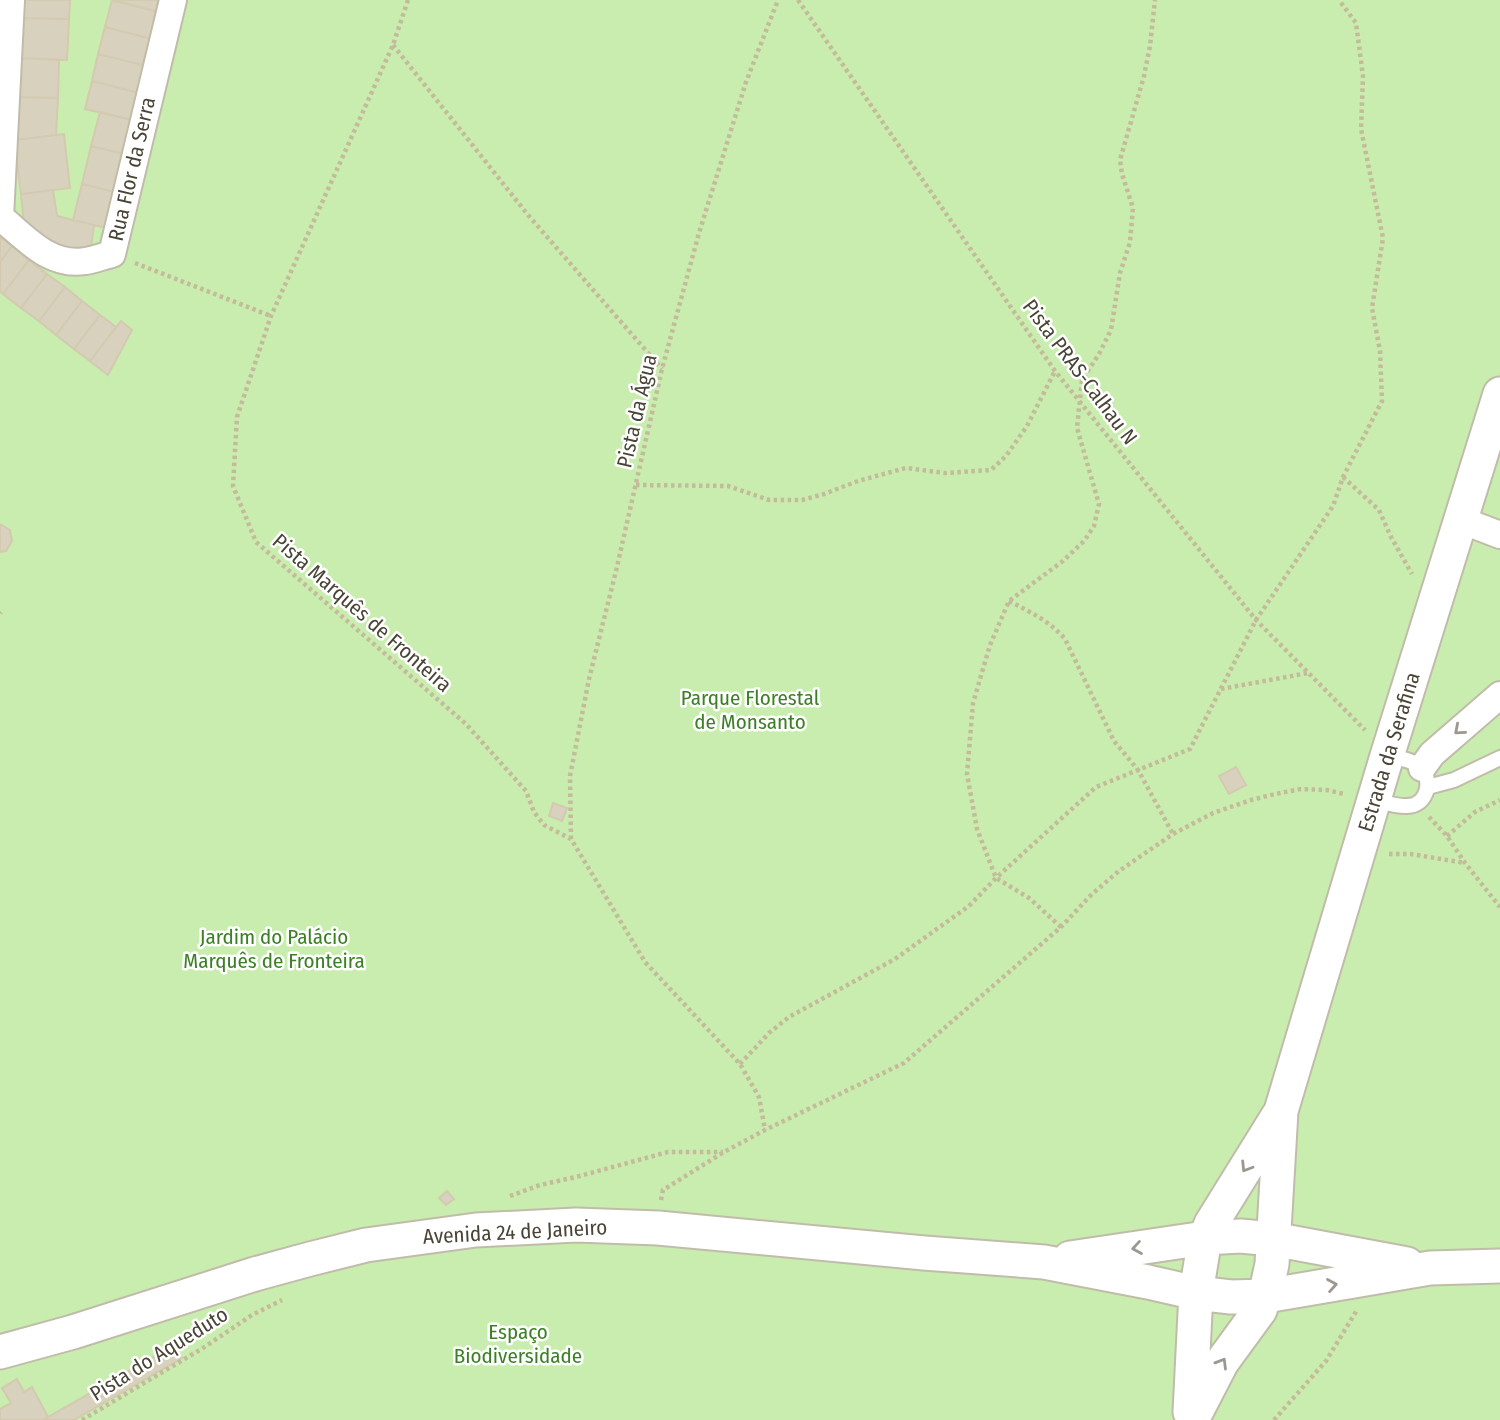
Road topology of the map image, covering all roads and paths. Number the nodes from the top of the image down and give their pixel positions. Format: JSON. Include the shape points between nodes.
{"nodes":[{"id":1,"x":11,"y":0,"type":"edge"},
{"id":2,"x":173,"y":0,"type":"edge"},
{"id":3,"x":408,"y":0,"type":"edge"},
{"id":4,"x":778,"y":0,"type":"edge"},
{"id":5,"x":798,"y":0,"type":"edge"},
{"id":6,"x":1154,"y":0,"type":"edge"},
{"id":7,"x":1339,"y":0,"type":"edge"},
{"id":8,"x":393,"y":45,"type":"junction"},
{"id":9,"x":0,"y":217,"type":"edge"},
{"id":10,"x":112,"y":254,"type":"junction"},
{"id":11,"x":271,"y":316,"type":"junction"},
{"id":12,"x":662,"y":369,"type":"junction"},
{"id":13,"x":1055,"y":371,"type":"junction"},
{"id":14,"x":1500,"y":394,"type":"edge"},
{"id":15,"x":1080,"y":402,"type":"junction"},
{"id":16,"x":1343,"y":477,"type":"junction"},
{"id":17,"x":636,"y":485,"type":"junction"},
{"id":18,"x":1461,"y":520,"type":"junction"},
{"id":19,"x":1500,"y":535,"type":"edge"},
{"id":20,"x":1009,"y":601,"type":"junction"},
{"id":21,"x":1256,"y":620,"type":"junction"},
{"id":22,"x":1429,"y":622,"type":"junction"},
{"id":23,"x":1309,"y":673,"type":"junction"},
{"id":24,"x":1220,"y":690,"type":"junction"},
{"id":25,"x":1500,"y":695,"type":"edge"},
{"id":26,"x":1379,"y":746,"type":"junction"},
{"id":27,"x":1500,"y":758,"type":"edge"},
{"id":28,"x":1138,"y":770,"type":"junction"},
{"id":29,"x":1425,"y":777,"type":"junction"},
{"id":30,"x":1364,"y":798,"type":"junction"},
{"id":31,"x":1500,"y":800,"type":"edge"},
{"id":32,"x":1173,"y":834,"type":"junction"},
{"id":33,"x":571,"y":839,"type":"junction"},
{"id":34,"x":1386,"y":854,"type":"dead end"},
{"id":35,"x":1465,"y":863,"type":"junction"},
{"id":36,"x":996,"y":878,"type":"junction"},
{"id":37,"x":1500,"y":907,"type":"edge"},
{"id":38,"x":1061,"y":927,"type":"junction"},
{"id":39,"x":740,"y":1064,"type":"junction"},
{"id":40,"x":1281,"y":1111,"type":"junction"},
{"id":41,"x":765,"y":1130,"type":"junction"},
{"id":42,"x":724,"y":1152,"type":"junction"},
{"id":43,"x":663,"y":1190,"type":"dead end"},
{"id":44,"x":1276,"y":1191,"type":"junction"},
{"id":45,"x":501,"y":1199,"type":"dead end"},
{"id":46,"x":1205,"y":1238,"type":"junction"},
{"id":47,"x":1273,"y":1239,"type":"junction"},
{"id":48,"x":1320,"y":1248,"type":"junction"},
{"id":49,"x":1044,"y":1262,"type":"junction"},
{"id":50,"x":1500,"y":1266,"type":"edge"},
{"id":51,"x":1430,"y":1268,"type":"junction"},
{"id":52,"x":1148,"y":1282,"type":"junction"},
{"id":53,"x":1196,"y":1293,"type":"junction"},
{"id":54,"x":1265,"y":1296,"type":"junction"},
{"id":55,"x":1363,"y":1301,"type":"dead end"},
{"id":56,"x":251,"y":1315,"type":"dead end"},
{"id":57,"x":1193,"y":1336,"type":"junction"},
{"id":58,"x":0,"y":1352,"type":"edge"},
{"id":59,"x":82,"y":1420,"type":"edge"},
{"id":60,"x":1190,"y":1420,"type":"edge"},
{"id":61,"x":1274,"y":1420,"type":"edge"}],
"edges":[{"from":1,"to":9,"type":"street"},
{"from":2,"to":10,"type":"street","name":"Rua Flor da Serra"},
{"from":3,"to":8,"type":"path","name":"Pista Marquês de Fronteira"},
{"from":4,"to":12,"type":"path","name":"Pista da Água","via":[[730,132]]},
{"from":5,"to":13,"type":"path","name":"Pista PRAS-Calhau N"},
{"from":6,"to":15,"type":"path","via":[[1144,76],[1120,160],[1133,208],[1130,242],[1111,330],[1082,380]]},
{"from":7,"to":16,"type":"path","via":[[1356,23],[1363,76],[1361,129],[1382,238],[1372,308],[1382,401]]},
{"from":8,"to":11,"type":"path","name":"Pista Marquês de Fronteira"},
{"from":8,"to":12,"type":"path","via":[[528,215]]},
{"from":9,"to":10,"type":"street","name":"Rua Flor da Serra","via":[[46,255],[83,262]]},
{"from":10,"to":11,"type":"path"},
{"from":11,"to":33,"type":"path","name":"Pista Marquês de Fronteira","via":[[237,416],[233,486],[257,542],[466,724],[526,791],[544,825]]},
{"from":12,"to":17,"type":"path","name":"Pista da Água"},
{"from":13,"to":15,"type":"path","name":"Pista PRAS-Calhau N"},
{"from":13,"to":17,"type":"path","via":[[1027,426],[991,470],[944,473],[906,468],[802,500],[769,500],[728,486]]},
{"from":14,"to":18,"type":"street","name":"Estrada da Serafina"},
{"from":15,"to":20,"type":"path","via":[[1077,428],[1099,504],[1094,526],[1063,561]]},
{"from":15,"to":21,"type":"path","name":"Pista PRAS-Calhau N"},
{"from":16,"to":21,"type":"path","via":[[1333,506]]},
{"from":16,"to":22,"type":"path","via":[[1378,510],[1418,584],[1419,611]]},
{"from":17,"to":33,"type":"path","name":"Pista da Água","via":[[570,776]]},
{"from":18,"to":19,"type":"street"},
{"from":18,"to":22,"type":"street","name":"Estrada da Serafina"},
{"from":20,"to":28,"type":"path","via":[[1047,621],[1065,639],[1114,741]]},
{"from":20,"to":36,"type":"path","via":[[973,703],[967,774],[977,829]]},
{"from":21,"to":23,"type":"path","name":"Pista PRAS-Calhau N"},
{"from":21,"to":24,"type":"path"},
{"from":22,"to":26,"type":"street","name":"Estrada da Serafina"},
{"from":23,"to":24,"type":"path"},
{"from":23,"to":26,"type":"path","name":"Pista PRAS-Calhau N"},
{"from":24,"to":28,"type":"path","via":[[1189,749]]},
{"from":25,"to":29,"type":"street","one_way":true,"via":[[1432,754]]},
{"from":26,"to":29,"type":"lane","via":[[1414,762]]},
{"from":26,"to":30,"type":"street","name":"Estrada da Serafina"},
{"from":27,"to":29,"type":"lane","via":[[1454,780]]},
{"from":28,"to":32,"type":"path"},
{"from":28,"to":36,"type":"path","via":[[1096,787]]},
{"from":29,"to":30,"type":"lane","via":[[1425,796],[1408,807]]},
{"from":30,"to":32,"type":"path","via":[[1301,789],[1213,813]]},
{"from":30,"to":40,"type":"street","name":"Estrada da Serafina"},
{"from":31,"to":35,"type":"path","via":[[1475,812],[1447,836]]},
{"from":32,"to":38,"type":"path","via":[[1119,871]]},
{"from":33,"to":39,"type":"path","name":"Pista Marquês de Fronteira","via":[[645,961]]},
{"from":34,"to":35,"type":"path"},
{"from":35,"to":37,"type":"path"},
{"from":36,"to":38,"type":"path","via":[[1029,898]]},
{"from":36,"to":39,"type":"path","via":[[969,906],[895,959],[789,1017]]},
{"from":38,"to":41,"type":"path","via":[[904,1063]]},
{"from":39,"to":41,"type":"path","name":"Pista Marquês de Fronteira","via":[[759,1097]]},
{"from":40,"to":44,"type":"street","name":"Estrada da Serafina"},
{"from":40,"to":46,"type":"street","name":"Estrada da Serafina","one_way":true},
{"from":41,"to":42,"type":"path"},
{"from":42,"to":43,"type":"path"},
{"from":42,"to":45,"type":"path","via":[[668,1152]]},
{"from":44,"to":47,"type":"street","name":"Estrada da Serafina"},
{"from":44,"to":48,"type":"street","via":[[1290,1219]]},
{"from":46,"to":47,"type":"street","name":"Avenida 24 de Janeiro"},
{"from":46,"to":49,"type":"street","name":"Avenida 24 de Janeiro","one_way":true},
{"from":46,"to":53,"type":"street","name":"Estrada da Serafina"},
{"from":47,"to":48,"type":"street","name":"Avenida 24 de Janeiro"},
{"from":47,"to":54,"type":"street","name":"Estrada da Serafina"},
{"from":48,"to":51,"type":"street","name":"Avenida 24 de Janeiro"},
{"from":49,"to":52,"type":"street","name":"Avenida 24 de Janeiro"},
{"from":49,"to":58,"type":"street","name":"Avenida 24 de Janeiro","via":[[659,1228],[576,1225],[476,1230],[366,1245],[310,1259]]},
{"from":50,"to":51,"type":"street","name":"Avenida 24 de Janeiro"},
{"from":54,"to":51,"type":"street","name":"Avenida 24 de Janeiro","one_way":true},
{"from":52,"to":53,"type":"street","name":"Avenida 24 de Janeiro"},
{"from":52,"to":57,"type":"street","via":[[1182,1312]]},
{"from":53,"to":54,"type":"street","name":"Avenida 24 de Janeiro"},
{"from":53,"to":57,"type":"street","name":"Estrada da Serafina"},
{"from":60,"to":54,"type":"street","name":"Estrada da Serafina","one_way":true},
{"from":55,"to":61,"type":"path","via":[[1326,1361]]},
{"from":56,"to":59,"type":"path","name":"Pista do Aqueduto"},
{"from":57,"to":60,"type":"street","name":"Estrada da Serafina"}]}
